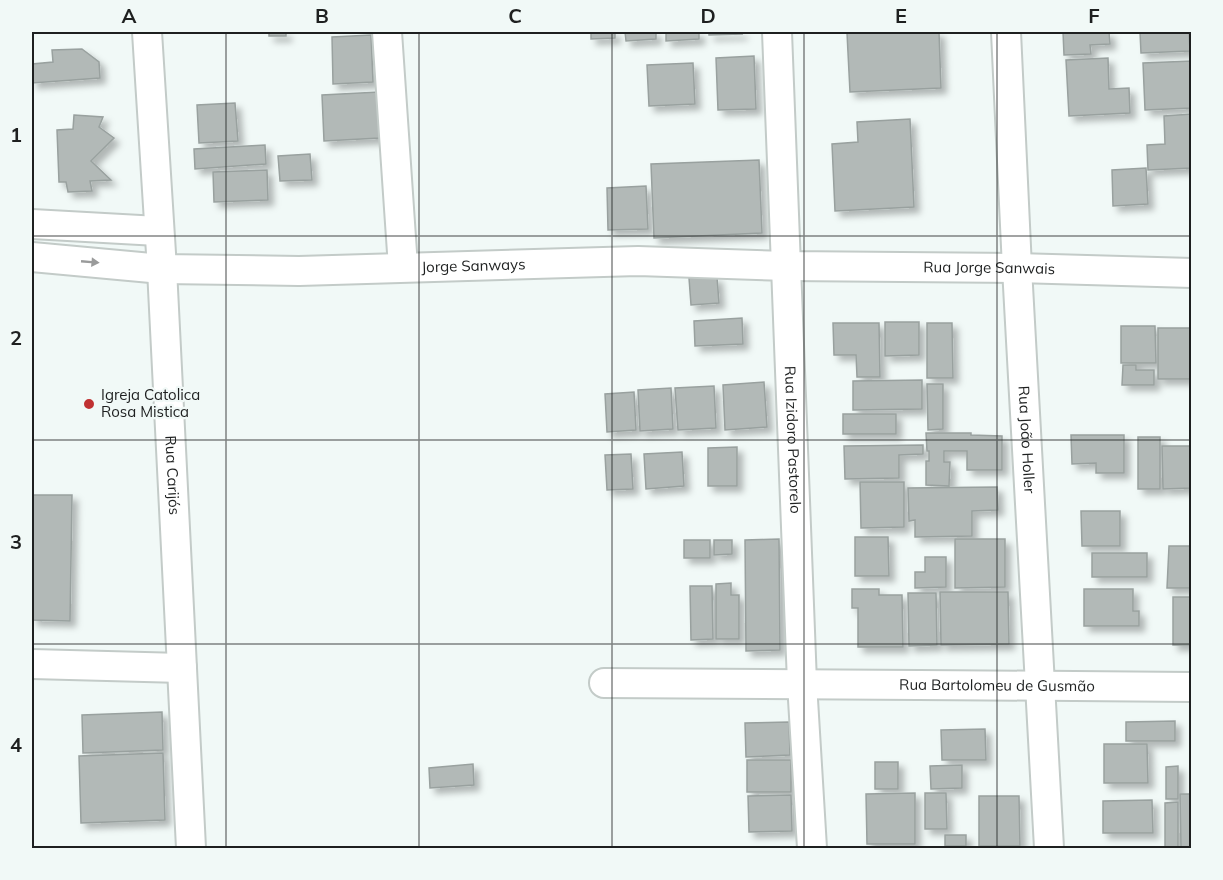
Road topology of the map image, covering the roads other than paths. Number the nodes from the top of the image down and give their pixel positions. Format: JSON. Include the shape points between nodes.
{"nodes":[{"id":1,"x":147,"y":32,"type":"edge"},
{"id":2,"x":387,"y":32,"type":"edge"},
{"id":3,"x":777,"y":32,"type":"edge"},
{"id":4,"x":1006,"y":32,"type":"edge"},
{"id":5,"x":32,"y":224,"type":"edge"},
{"id":6,"x":158,"y":231,"type":"junction"},
{"id":7,"x":32,"y":257,"type":"edge"},
{"id":8,"x":787,"y":266,"type":"junction"},
{"id":9,"x":403,"y":267,"type":"junction"},
{"id":10,"x":1017,"y":268,"type":"junction"},
{"id":11,"x":162,"y":269,"type":"junction"},
{"id":12,"x":1191,"y":273,"type":"edge"},
{"id":13,"x":32,"y":664,"type":"edge"},
{"id":14,"x":182,"y":668,"type":"junction"},
{"id":15,"x":604,"y":682,"type":"dead end"},
{"id":16,"x":802,"y":683,"type":"junction"},
{"id":17,"x":1041,"y":687,"type":"junction"},
{"id":18,"x":1191,"y":687,"type":"edge"},
{"id":19,"x":191,"y":849,"type":"edge"},
{"id":20,"x":812,"y":849,"type":"edge"},
{"id":21,"x":1049,"y":849,"type":"edge"}],
"edges":[{"from":1,"to":6,"type":"street","name":"Rua Carijós"},
{"from":2,"to":9,"type":"street"},
{"from":3,"to":8,"type":"street","name":"Rua Izidoro Pastorelo"},
{"from":4,"to":10,"type":"street","name":"Rua João Holler"},
{"from":5,"to":6,"type":"street"},
{"from":6,"to":11,"type":"street","name":"Rua Carijós"},
{"from":7,"to":11,"type":"street","one_way":true},
{"from":8,"to":9,"type":"street","name":"Jorge Sanways","via":[[638,261]]},
{"from":8,"to":10,"type":"street","name":"Rua Jorge Sanwais"},
{"from":8,"to":16,"type":"street","name":"Rua Izidoro Pastorelo"},
{"from":9,"to":11,"type":"street","name":"Jorge Sanways","via":[[299,271]]},
{"from":10,"to":12,"type":"street","name":"Rua Jorge Sanwais"},
{"from":10,"to":17,"type":"street","name":"Rua João Holler"},
{"from":11,"to":14,"type":"street","name":"Rua Carijós"},
{"from":13,"to":14,"type":"street"},
{"from":14,"to":19,"type":"street","name":"Rua Carijós"},
{"from":15,"to":16,"type":"street","name":"Rua Bartolomeu de Gusmão"},
{"from":16,"to":17,"type":"street","name":"Rua Bartolomeu de Gusmão"},
{"from":16,"to":20,"type":"street","name":"Rua Izidoro Pastorelo"},
{"from":17,"to":18,"type":"street","name":"Rua Bartolomeu de Gusmão"},
{"from":17,"to":21,"type":"street","name":"Rua João Holler"}]}
